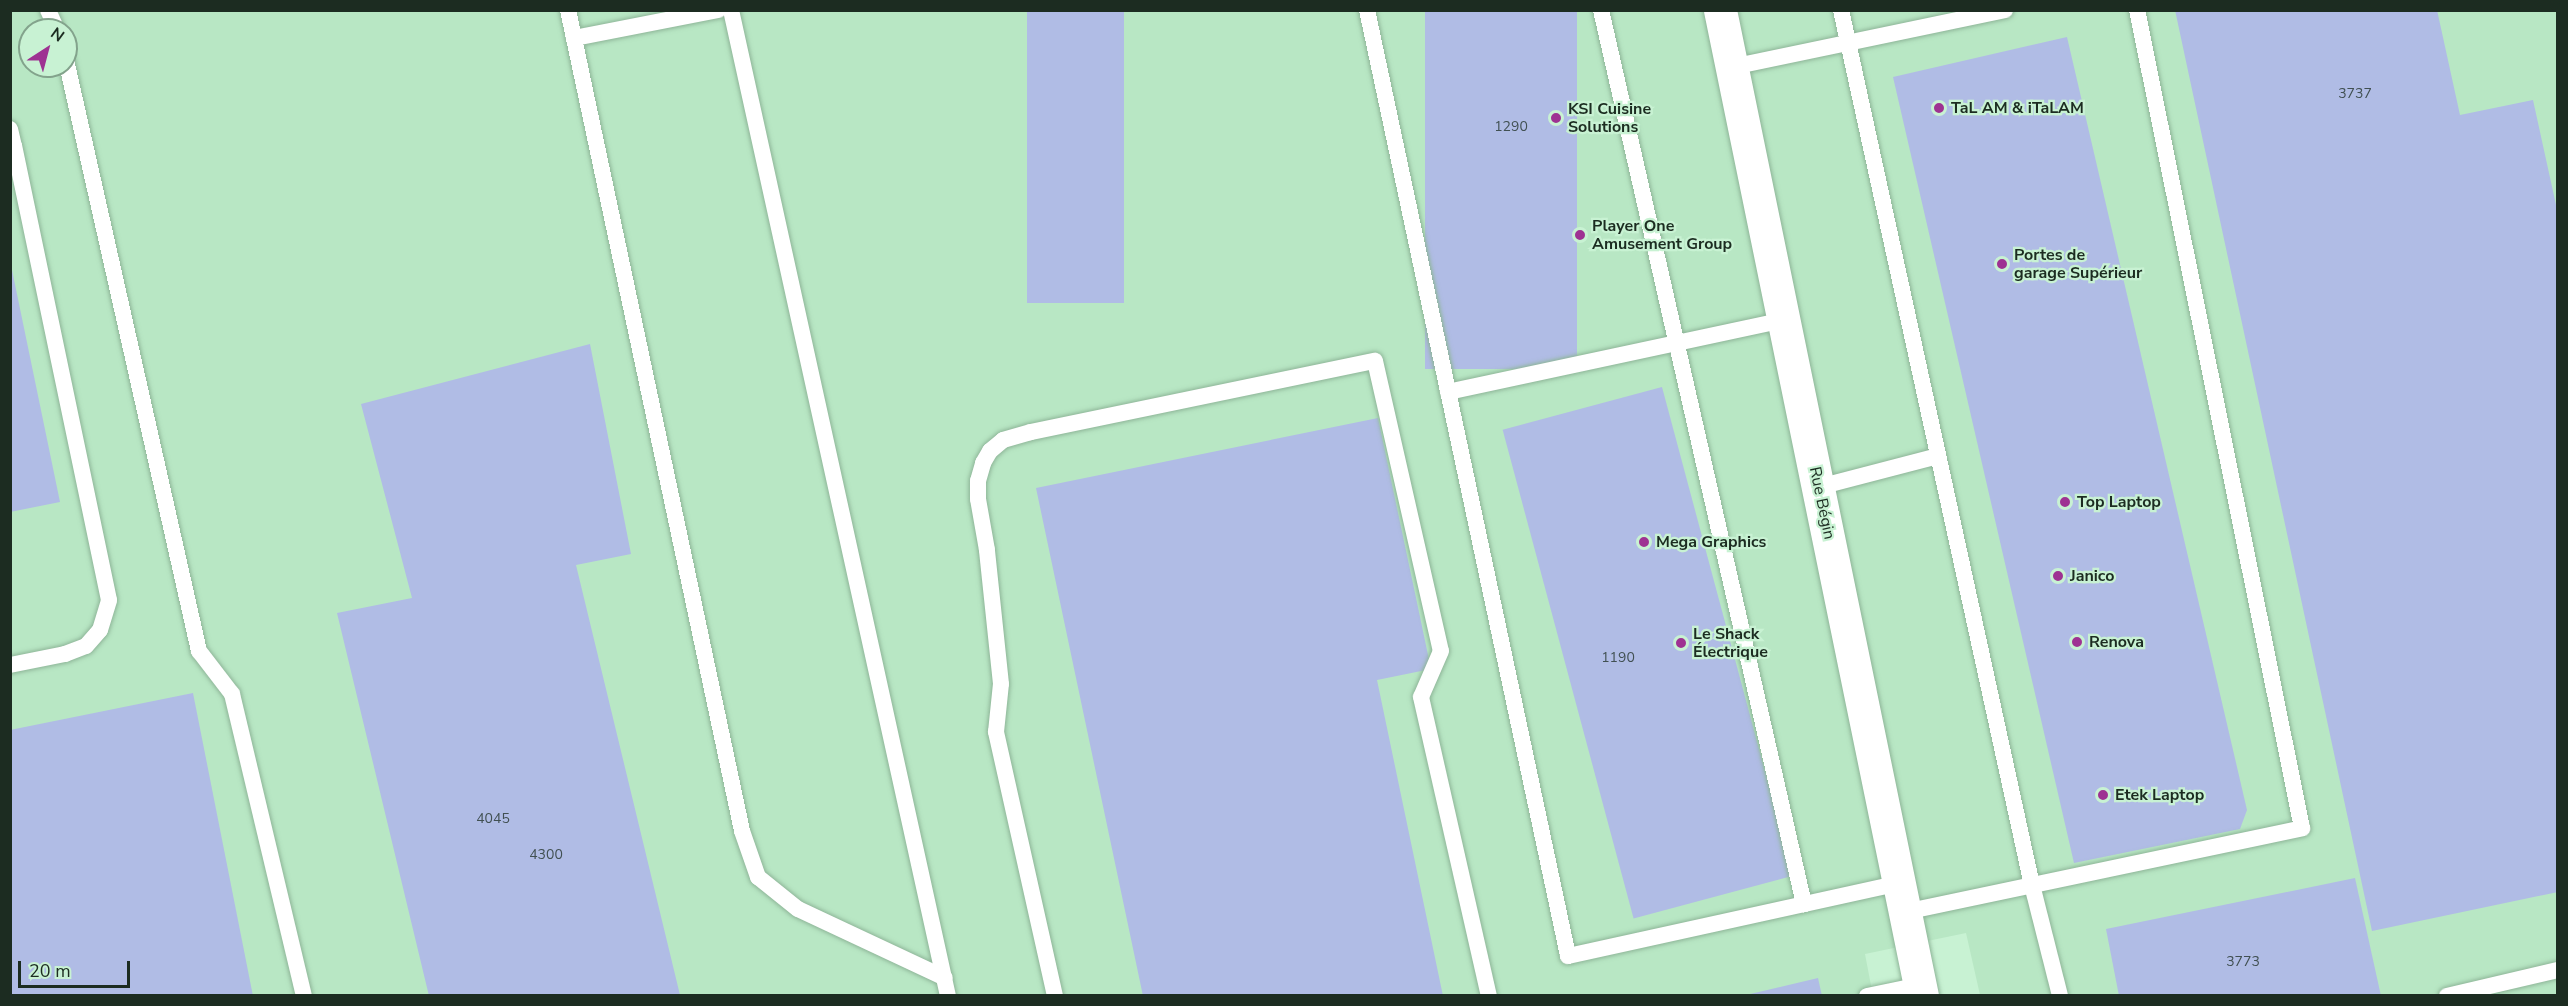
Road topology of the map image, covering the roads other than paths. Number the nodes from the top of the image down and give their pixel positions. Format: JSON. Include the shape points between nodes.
{"nodes":[{"id":1,"x":568,"y":10,"type":"edge"},
{"id":2,"x":718,"y":10,"type":"edge"},
{"id":3,"x":731,"y":10,"type":"edge"},
{"id":4,"x":1367,"y":10,"type":"edge"},
{"id":5,"x":1600,"y":10,"type":"edge"},
{"id":6,"x":1720,"y":10,"type":"edge"},
{"id":7,"x":1841,"y":10,"type":"edge"},
{"id":8,"x":2005,"y":10,"type":"edge"},
{"id":9,"x":2137,"y":10,"type":"edge"},
{"id":10,"x":574,"y":38,"type":"junction"},
{"id":11,"x":1848,"y":43,"type":"junction"},
{"id":12,"x":1732,"y":67,"type":"junction"},
{"id":13,"x":70,"y":78,"type":"edge"},
{"id":14,"x":10,"y":129,"type":"edge"},
{"id":15,"x":12,"y":147,"type":"edge"},
{"id":16,"x":1784,"y":320,"type":"junction"},
{"id":17,"x":1676,"y":344,"type":"junction"},
{"id":18,"x":1448,"y":392,"type":"junction"},
{"id":19,"x":1938,"y":456,"type":"junction"},
{"id":20,"x":1819,"y":487,"type":"junction"},
{"id":21,"x":10,"y":665,"type":"edge"},
{"id":22,"x":2032,"y":885,"type":"junction"},
{"id":23,"x":1902,"y":897,"type":"junction"},
{"id":24,"x":1804,"y":904,"type":"junction"},
{"id":25,"x":2558,"y":970,"type":"edge"},
{"id":26,"x":945,"y":978,"type":"junction"},
{"id":27,"x":1921,"y":990,"type":"edge"},
{"id":28,"x":304,"y":996,"type":"edge"},
{"id":29,"x":948,"y":996,"type":"edge"},
{"id":30,"x":1055,"y":996,"type":"edge"},
{"id":31,"x":1488,"y":996,"type":"edge"},
{"id":32,"x":1867,"y":996,"type":"edge"},
{"id":33,"x":2060,"y":996,"type":"edge"},
{"id":34,"x":2447,"y":996,"type":"edge"}],
"edges":[{"from":1,"to":10,"type":"lane"},
{"from":2,"to":10,"type":"lane"},
{"from":3,"to":26,"type":"lane"},
{"from":4,"to":18,"type":"lane"},
{"from":5,"to":17,"type":"lane"},
{"from":6,"to":12,"type":"street","name":"Rue Bégin"},
{"from":7,"to":11,"type":"lane"},
{"from":8,"to":11,"type":"lane"},
{"from":9,"to":22,"type":"lane","via":[[2302,828]]},
{"from":10,"to":26,"type":"lane","via":[[742,831],[758,877],[798,909]]},
{"from":11,"to":12,"type":"lane"},
{"from":11,"to":19,"type":"lane"},
{"from":12,"to":16,"type":"street","name":"Rue Bégin"},
{"from":13,"to":28,"type":"lane","via":[[199,651],[232,694]]},
{"from":14,"to":15,"type":"lane"},
{"from":15,"to":21,"type":"lane","via":[[109,600],[100,630],[86,646]]},
{"from":16,"to":17,"type":"lane"},
{"from":16,"to":20,"type":"street","name":"Rue Bégin"},
{"from":17,"to":18,"type":"lane"},
{"from":17,"to":24,"type":"lane"},
{"from":18,"to":24,"type":"lane","via":[[1568,956]]},
{"from":19,"to":20,"type":"lane"},
{"from":19,"to":22,"type":"lane"},
{"from":20,"to":23,"type":"street","name":"Rue Bégin"},
{"from":22,"to":23,"type":"lane"},
{"from":22,"to":33,"type":"lane"},
{"from":23,"to":24,"type":"lane"},
{"from":23,"to":27,"type":"street","name":"Rue Bégin"},
{"from":25,"to":34,"type":"lane"},
{"from":26,"to":29,"type":"lane"},
{"from":27,"to":32,"type":"lane"},
{"from":30,"to":31,"type":"lane","via":[[996,732],[1001,684],[978,499],[983,463],[1003,440],[1031,432],[1375,362],[1441,651],[1422,697]]}]}
